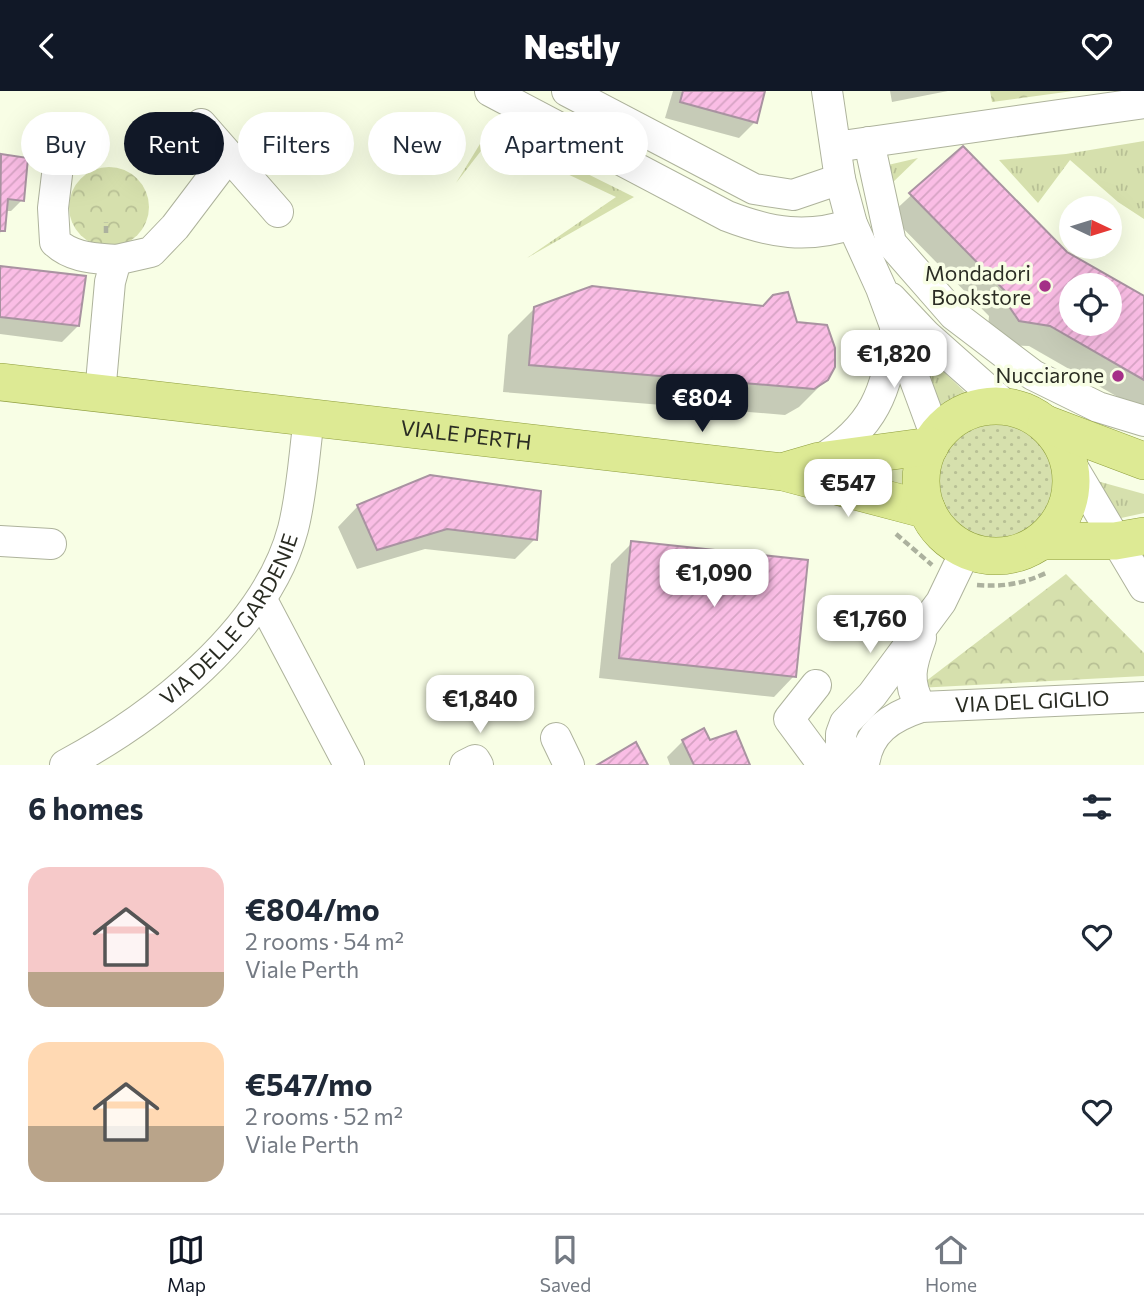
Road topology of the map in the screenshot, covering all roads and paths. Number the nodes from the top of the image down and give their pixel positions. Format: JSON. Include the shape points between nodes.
{"nodes":[{"id":1,"x":567,"y":91,"type":"edge"},
{"id":2,"x":827,"y":91,"type":"edge"},
{"id":3,"x":503,"y":94,"type":"edge"},
{"id":4,"x":1144,"y":103,"type":"edge"},
{"id":5,"x":869,"y":142,"type":"junction"},
{"id":6,"x":835,"y":147,"type":"junction"},
{"id":7,"x":224,"y":152,"type":"edge"},
{"id":8,"x":228,"y":157,"type":"junction"},
{"id":9,"x":57,"y":175,"type":"edge"},
{"id":10,"x":840,"y":179,"type":"junction"},
{"id":11,"x":278,"y":212,"type":"dead end"},
{"id":12,"x":852,"y":224,"type":"junction"},
{"id":13,"x":116,"y":260,"type":"junction"},
{"id":14,"x":881,"y":288,"type":"junction"},
{"id":15,"x":895,"y":327,"type":"junction"},
{"id":16,"x":0,"y":382,"type":"edge"},
{"id":17,"x":100,"y":394,"type":"junction"},
{"id":18,"x":1006,"y":406,"type":"junction"},
{"id":19,"x":309,"y":418,"type":"junction"},
{"id":20,"x":1144,"y":421,"type":"edge"},
{"id":21,"x":1046,"y":424,"type":"junction"},
{"id":22,"x":933,"y":441,"type":"junction"},
{"id":23,"x":819,"y":461,"type":"junction"},
{"id":24,"x":1069,"y":461,"type":"junction"},
{"id":25,"x":1144,"y":461,"type":"edge"},
{"id":26,"x":783,"y":472,"type":"junction"},
{"id":27,"x":927,"y":510,"type":"junction"},
{"id":28,"x":888,"y":528,"type":"dead end"},
{"id":29,"x":1129,"y":538,"type":"edge"},
{"id":30,"x":0,"y":541,"type":"edge"},
{"id":31,"x":51,"y":544,"type":"dead end"},
{"id":32,"x":1047,"y":556,"type":"junction"},
{"id":33,"x":959,"y":564,"type":"junction"},
{"id":34,"x":1144,"y":587,"type":"edge"},
{"id":35,"x":262,"y":600,"type":"junction"},
{"id":36,"x":929,"y":618,"type":"junction"},
{"id":37,"x":816,"y":685,"type":"dead end"},
{"id":38,"x":1144,"y":697,"type":"edge"},
{"id":39,"x":921,"y":707,"type":"junction"},
{"id":40,"x":792,"y":715,"type":"junction"},
{"id":41,"x":845,"y":723,"type":"junction"},
{"id":42,"x":556,"y":738,"type":"dead end"},
{"id":43,"x":861,"y":760,"type":"edge"},
{"id":44,"x":819,"y":764,"type":"edge"},
{"id":45,"x":65,"y":765,"type":"edge"},
{"id":46,"x":349,"y":765,"type":"edge"},
{"id":47,"x":465,"y":765,"type":"edge"},
{"id":48,"x":478,"y":765,"type":"edge"},
{"id":49,"x":569,"y":765,"type":"edge"}],
"edges":[{"from":1,"to":10,"type":"street","via":[[754,189],[793,195]]},
{"from":2,"to":6,"type":"street"},
{"from":3,"to":12,"type":"street","via":[[727,216],[806,234]]},
{"from":4,"to":5,"type":"street"},
{"from":5,"to":6,"type":"street"},
{"from":5,"to":20,"type":"street","via":[[891,243],[954,315],[1033,375],[1098,407]]},
{"from":6,"to":10,"type":"street"},
{"from":7,"to":8,"type":"street"},
{"from":8,"to":11,"type":"street"},
{"from":8,"to":13,"type":"street","via":[[151,253]]},
{"from":9,"to":13,"type":"street","via":[[55,242],[82,256]]},
{"from":10,"to":12,"type":"street"},
{"from":12,"to":14,"type":"street"},
{"from":13,"to":17,"type":"street"},
{"from":14,"to":15,"type":"street"},
{"from":14,"to":18,"type":"street"},
{"from":15,"to":22,"type":"street"},
{"from":15,"to":23,"type":"street","via":[[885,387],[861,428]]},
{"from":16,"to":17,"type":"main road","name":"VIALE PERTH"},
{"from":17,"to":19,"type":"main road","name":"VIALE PERTH"},
{"from":18,"to":21,"type":"main road"},
{"from":18,"to":22,"type":"main road","via":[[966,412],[949,422]]},
{"from":19,"to":26,"type":"main road","name":"VIALE PERTH"},
{"from":19,"to":35,"type":"street","name":"VIA DELLE GARDENIE","via":[[293,529]]},
{"from":21,"to":24,"type":"main road"},
{"from":21,"to":25,"type":"main road"},
{"from":22,"to":23,"type":"main road"},
{"from":22,"to":27,"type":"main road","via":[[923,466]]},
{"from":23,"to":26,"type":"main road"},
{"from":24,"to":29,"type":"street"},
{"from":24,"to":32,"type":"main road","via":[[1068,505]]},
{"from":26,"to":27,"type":"main road","name":"VIALE PERTH"},
{"from":27,"to":33,"type":"main road"},
{"from":28,"to":33,"type":"path","via":[[919,555]]},
{"from":29,"to":32,"type":"main road"},
{"from":29,"to":34,"type":"street"},
{"from":30,"to":31,"type":"street"},
{"from":32,"to":33,"type":"main road","via":[[1025,551]]},
{"from":32,"to":33,"type":"path","via":[[1027,582],[1003,587],[959,583]]},
{"from":33,"to":36,"type":"street"},
{"from":35,"to":45,"type":"street","name":"VIA DELLE GARDENIE","via":[[170,696],[115,738]]},
{"from":35,"to":46,"type":"street"},
{"from":36,"to":39,"type":"street","via":[[912,668],[911,690]]},
{"from":36,"to":41,"type":"street","via":[[872,695]]},
{"from":37,"to":40,"type":"street"},
{"from":38,"to":39,"type":"street","name":"VIA DEL GIGLIO"},
{"from":39,"to":43,"type":"street","name":"VIA DEL GIGLIO","via":[[890,719]]},
{"from":40,"to":41,"type":"street","via":[[830,729]]},
{"from":40,"to":44,"type":"street"},
{"from":41,"to":43,"type":"street","name":"VIA DEL GIGLIO","via":[[841,748]]},
{"from":42,"to":49,"type":"street"},
{"from":47,"to":48,"type":"street","via":[[475,759]]}]}
